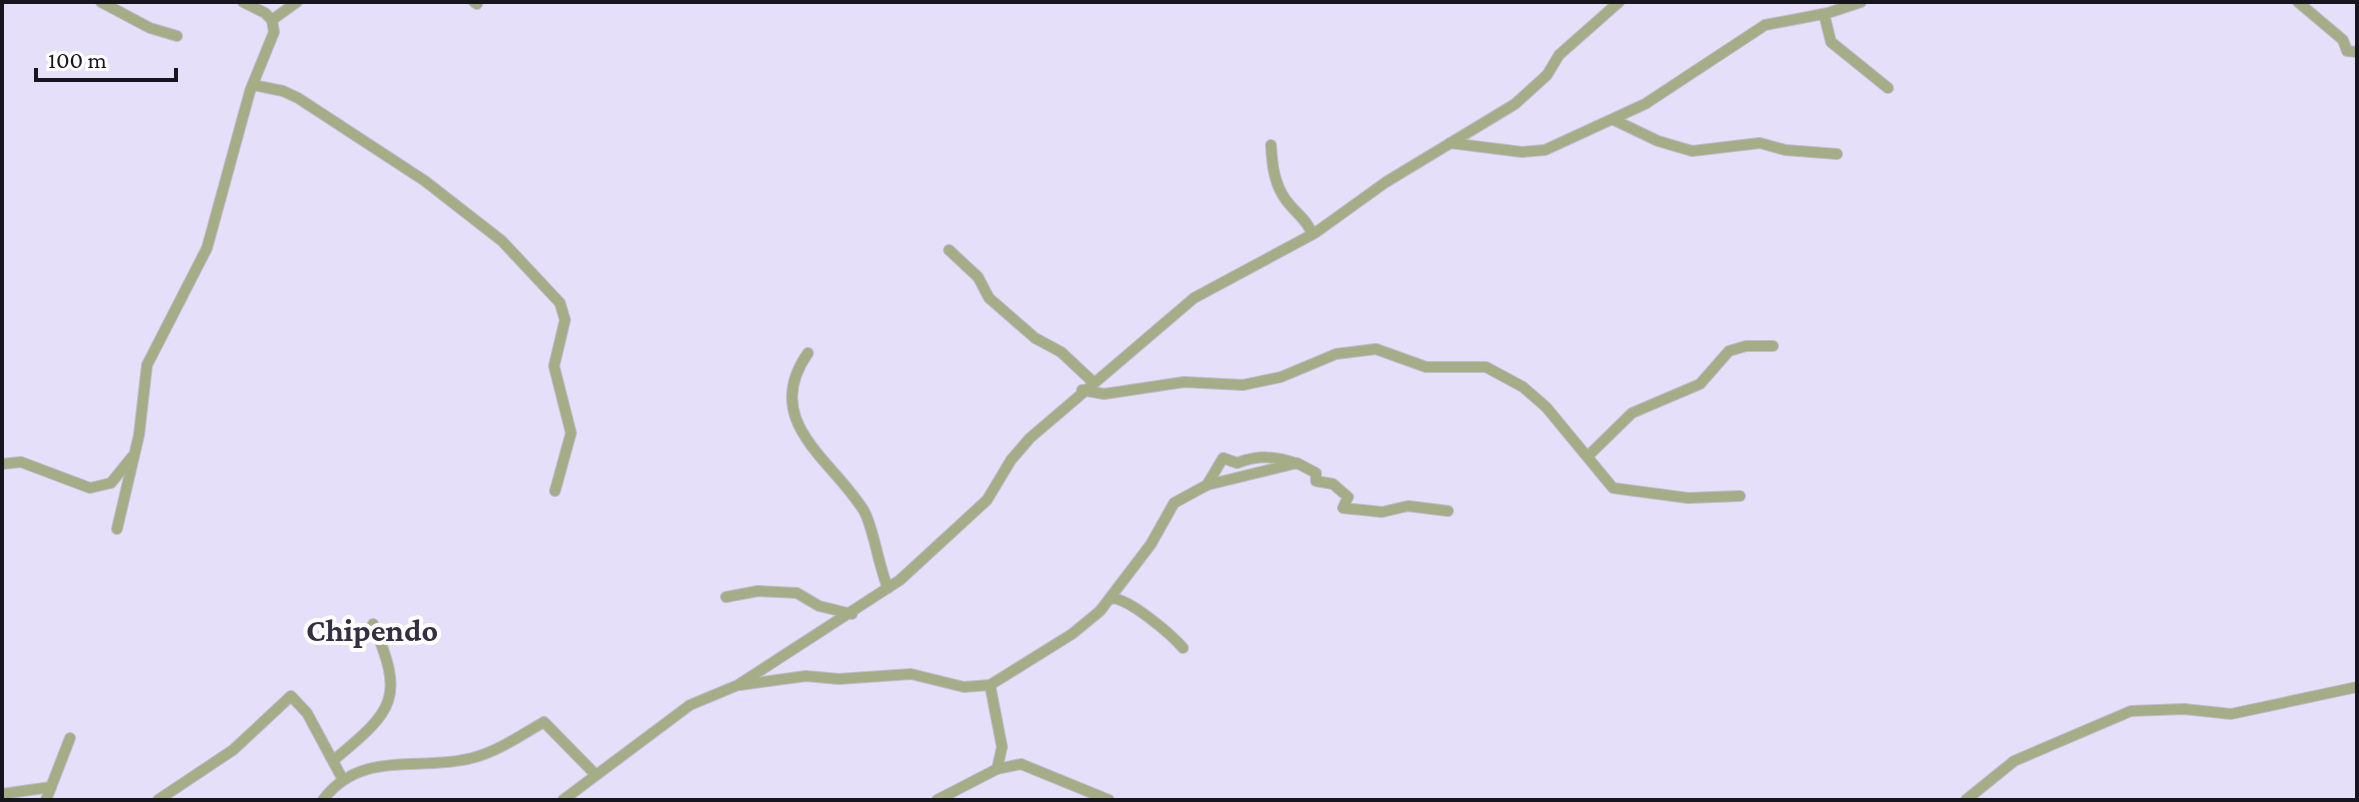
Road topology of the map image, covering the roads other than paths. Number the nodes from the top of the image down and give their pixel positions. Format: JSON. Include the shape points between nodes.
{"nodes":[{"id":1,"x":101,"y":2,"type":"edge"},
{"id":2,"x":243,"y":2,"type":"edge"},
{"id":3,"x":297,"y":2,"type":"edge"},
{"id":4,"x":1619,"y":2,"type":"edge"},
{"id":5,"x":1861,"y":2,"type":"edge"},
{"id":6,"x":2298,"y":2,"type":"edge"},
{"id":7,"x":1824,"y":14,"type":"junction"},
{"id":8,"x":272,"y":20,"type":"junction"},
{"id":9,"x":177,"y":36,"type":"dead end"},
{"id":10,"x":2357,"y":52,"type":"edge"},
{"id":11,"x":253,"y":85,"type":"junction"},
{"id":12,"x":1888,"y":88,"type":"dead end"},
{"id":13,"x":1614,"y":120,"type":"junction"},
{"id":14,"x":1450,"y":143,"type":"junction"},
{"id":15,"x":1271,"y":145,"type":"dead end"},
{"id":16,"x":1837,"y":154,"type":"dead end"},
{"id":17,"x":1312,"y":234,"type":"junction"},
{"id":18,"x":949,"y":250,"type":"dead end"},
{"id":19,"x":1773,"y":346,"type":"dead end"},
{"id":20,"x":808,"y":353,"type":"dead end"},
{"id":21,"x":1092,"y":381,"type":"junction"},
{"id":22,"x":1082,"y":390,"type":"junction"},
{"id":23,"x":134,"y":455,"type":"junction"},
{"id":24,"x":1588,"y":456,"type":"junction"},
{"id":25,"x":1297,"y":463,"type":"junction"},
{"id":26,"x":2,"y":464,"type":"edge"},
{"id":27,"x":1207,"y":485,"type":"junction"},
{"id":28,"x":555,"y":491,"type":"dead end"},
{"id":29,"x":1740,"y":496,"type":"dead end"},
{"id":30,"x":1448,"y":511,"type":"dead end"},
{"id":31,"x":117,"y":529,"type":"dead end"},
{"id":32,"x":888,"y":588,"type":"junction"},
{"id":33,"x":726,"y":597,"type":"dead end"},
{"id":34,"x":1111,"y":599,"type":"junction"},
{"id":35,"x":852,"y":614,"type":"junction"},
{"id":36,"x":373,"y":624,"type":"dead end"},
{"id":37,"x":1183,"y":648,"type":"dead end"},
{"id":38,"x":738,"y":685,"type":"junction"},
{"id":39,"x":990,"y":685,"type":"junction"},
{"id":40,"x":2357,"y":687,"type":"edge"},
{"id":41,"x":70,"y":738,"type":"dead end"},
{"id":42,"x":335,"y":759,"type":"junction"},
{"id":43,"x":997,"y":769,"type":"junction"},
{"id":44,"x":595,"y":774,"type":"junction"},
{"id":45,"x":342,"y":778,"type":"junction"},
{"id":46,"x":51,"y":787,"type":"junction"},
{"id":47,"x":2,"y":794,"type":"edge"},
{"id":48,"x":46,"y":800,"type":"edge"},
{"id":49,"x":158,"y":800,"type":"edge"},
{"id":50,"x":323,"y":800,"type":"edge"},
{"id":51,"x":563,"y":800,"type":"edge"},
{"id":52,"x":937,"y":800,"type":"edge"},
{"id":53,"x":1109,"y":800,"type":"edge"},
{"id":54,"x":1966,"y":800,"type":"edge"}],
"edges":[{"from":1,"to":9,"type":"street"},
{"from":2,"to":8,"type":"street"},
{"from":3,"to":8,"type":"street"},
{"from":4,"to":14,"type":"street","via":[[1559,55],[1533,89]]},
{"from":5,"to":7,"type":"street"},
{"from":6,"to":10,"type":"street","via":[[2343,40],[2347,51]]},
{"from":7,"to":12,"type":"street","via":[[1831,42]]},
{"from":7,"to":13,"type":"street","via":[[1765,25]]},
{"from":8,"to":11,"type":"street","via":[[274,32]]},
{"from":11,"to":23,"type":"street","via":[[207,248],[147,365]]},
{"from":11,"to":28,"type":"street","via":[[298,98],[425,181],[502,241],[560,303],[565,320],[554,366],[571,433]]},
{"from":13,"to":14,"type":"street","via":[[1535,152]]},
{"from":13,"to":16,"type":"street","via":[[1692,151],[1760,143]]},
{"from":14,"to":17,"type":"street"},
{"from":15,"to":17,"type":"street","via":[[1284,198],[1307,221]]},
{"from":17,"to":21,"type":"street","via":[[1194,298]]},
{"from":18,"to":21,"type":"street","via":[[978,277],[989,298]]},
{"from":19,"to":24,"type":"street","via":[[1729,351],[1700,384],[1632,413]]},
{"from":20,"to":32,"type":"street","via":[[793,381],[792,407],[814,449],[865,513]]},
{"from":21,"to":22,"type":"street"},
{"from":22,"to":24,"type":"street","via":[[1104,394],[1184,382],[1243,385],[1281,377],[1336,354],[1376,349],[1426,367],[1476,366],[1501,374],[1546,407]]},
{"from":22,"to":32,"type":"street","via":[[1030,438],[973,515]]},
{"from":23,"to":26,"type":"street","via":[[111,483],[90,488],[21,462]]},
{"from":23,"to":31,"type":"street"},
{"from":24,"to":29,"type":"street","via":[[1607,483],[1622,491],[1688,498]]},
{"from":25,"to":27,"type":"street"},
{"from":25,"to":27,"type":"street","via":[[1276,456],[1237,463],[1223,458]]},
{"from":25,"to":30,"type":"street","via":[[1316,473],[1316,481],[1333,484],[1348,497],[1343,508]]},
{"from":27,"to":34,"type":"street","via":[[1174,503]]},
{"from":32,"to":35,"type":"street"},
{"from":33,"to":35,"type":"street","via":[[758,591],[797,593],[819,606]]},
{"from":34,"to":37,"type":"street","via":[[1120,598],[1152,619]]},
{"from":34,"to":39,"type":"street","via":[[1072,634]]},
{"from":35,"to":38,"type":"street"},
{"from":36,"to":42,"type":"street","via":[[390,664],[387,706]]},
{"from":38,"to":39,"type":"street","via":[[801,676],[911,674],[964,687]]},
{"from":38,"to":44,"type":"street","via":[[690,705]]},
{"from":39,"to":43,"type":"street","via":[[1002,747]]},
{"from":40,"to":54,"type":"street","via":[[2231,714],[2184,709],[2121,714],[2014,761]]},
{"from":41,"to":46,"type":"street"},
{"from":42,"to":45,"type":"street"},
{"from":42,"to":49,"type":"street","via":[[291,696],[251,736]]},
{"from":43,"to":52,"type":"street"},
{"from":43,"to":53,"type":"street","via":[[1021,764]]},
{"from":44,"to":45,"type":"street","via":[[544,722],[472,757],[383,765]]},
{"from":44,"to":51,"type":"street"},
{"from":45,"to":50,"type":"street"},
{"from":46,"to":47,"type":"street"},
{"from":46,"to":48,"type":"street"}]}
